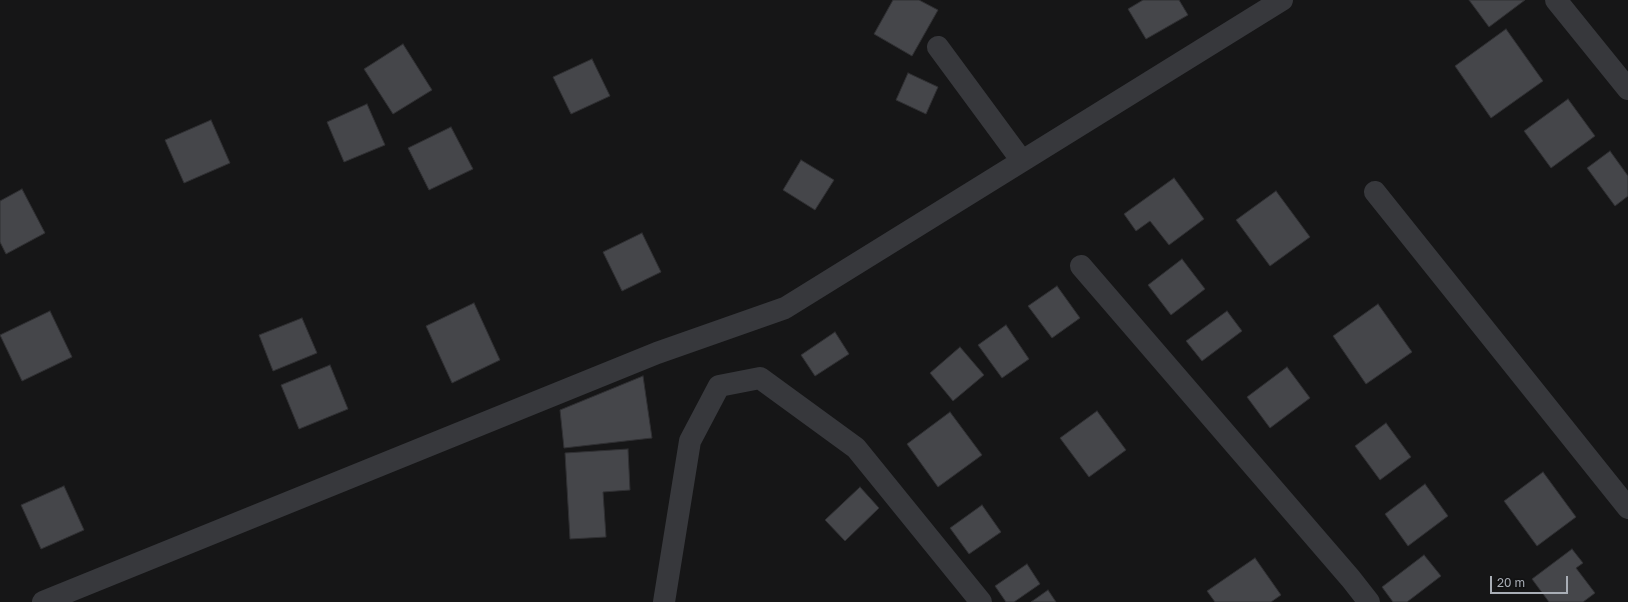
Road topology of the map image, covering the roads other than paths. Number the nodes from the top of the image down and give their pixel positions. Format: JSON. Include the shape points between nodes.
{"nodes":[{"id":1,"x":1282,"y":0,"type":"edge"},
{"id":2,"x":1556,"y":0,"type":"edge"},
{"id":3,"x":938,"y":47,"type":"dead end"},
{"id":4,"x":1628,"y":89,"type":"edge"},
{"id":5,"x":1022,"y":161,"type":"junction"},
{"id":6,"x":1375,"y":192,"type":"dead end"},
{"id":7,"x":1081,"y":266,"type":"dead end"},
{"id":8,"x":1628,"y":508,"type":"edge"},
{"id":9,"x":43,"y":602,"type":"edge"},
{"id":10,"x":664,"y":602,"type":"edge"},
{"id":11,"x":981,"y":602,"type":"edge"},
{"id":12,"x":1369,"y":602,"type":"edge"}],
"edges":[{"from":1,"to":5,"type":"street"},
{"from":2,"to":4,"type":"street"},
{"from":3,"to":5,"type":"street"},
{"from":5,"to":9,"type":"street","via":[[785,308],[656,353]]},
{"from":6,"to":8,"type":"street"},
{"from":7,"to":12,"type":"street"},
{"from":10,"to":11,"type":"street","via":[[690,441],[719,386],[760,378],[856,448]]}]}
